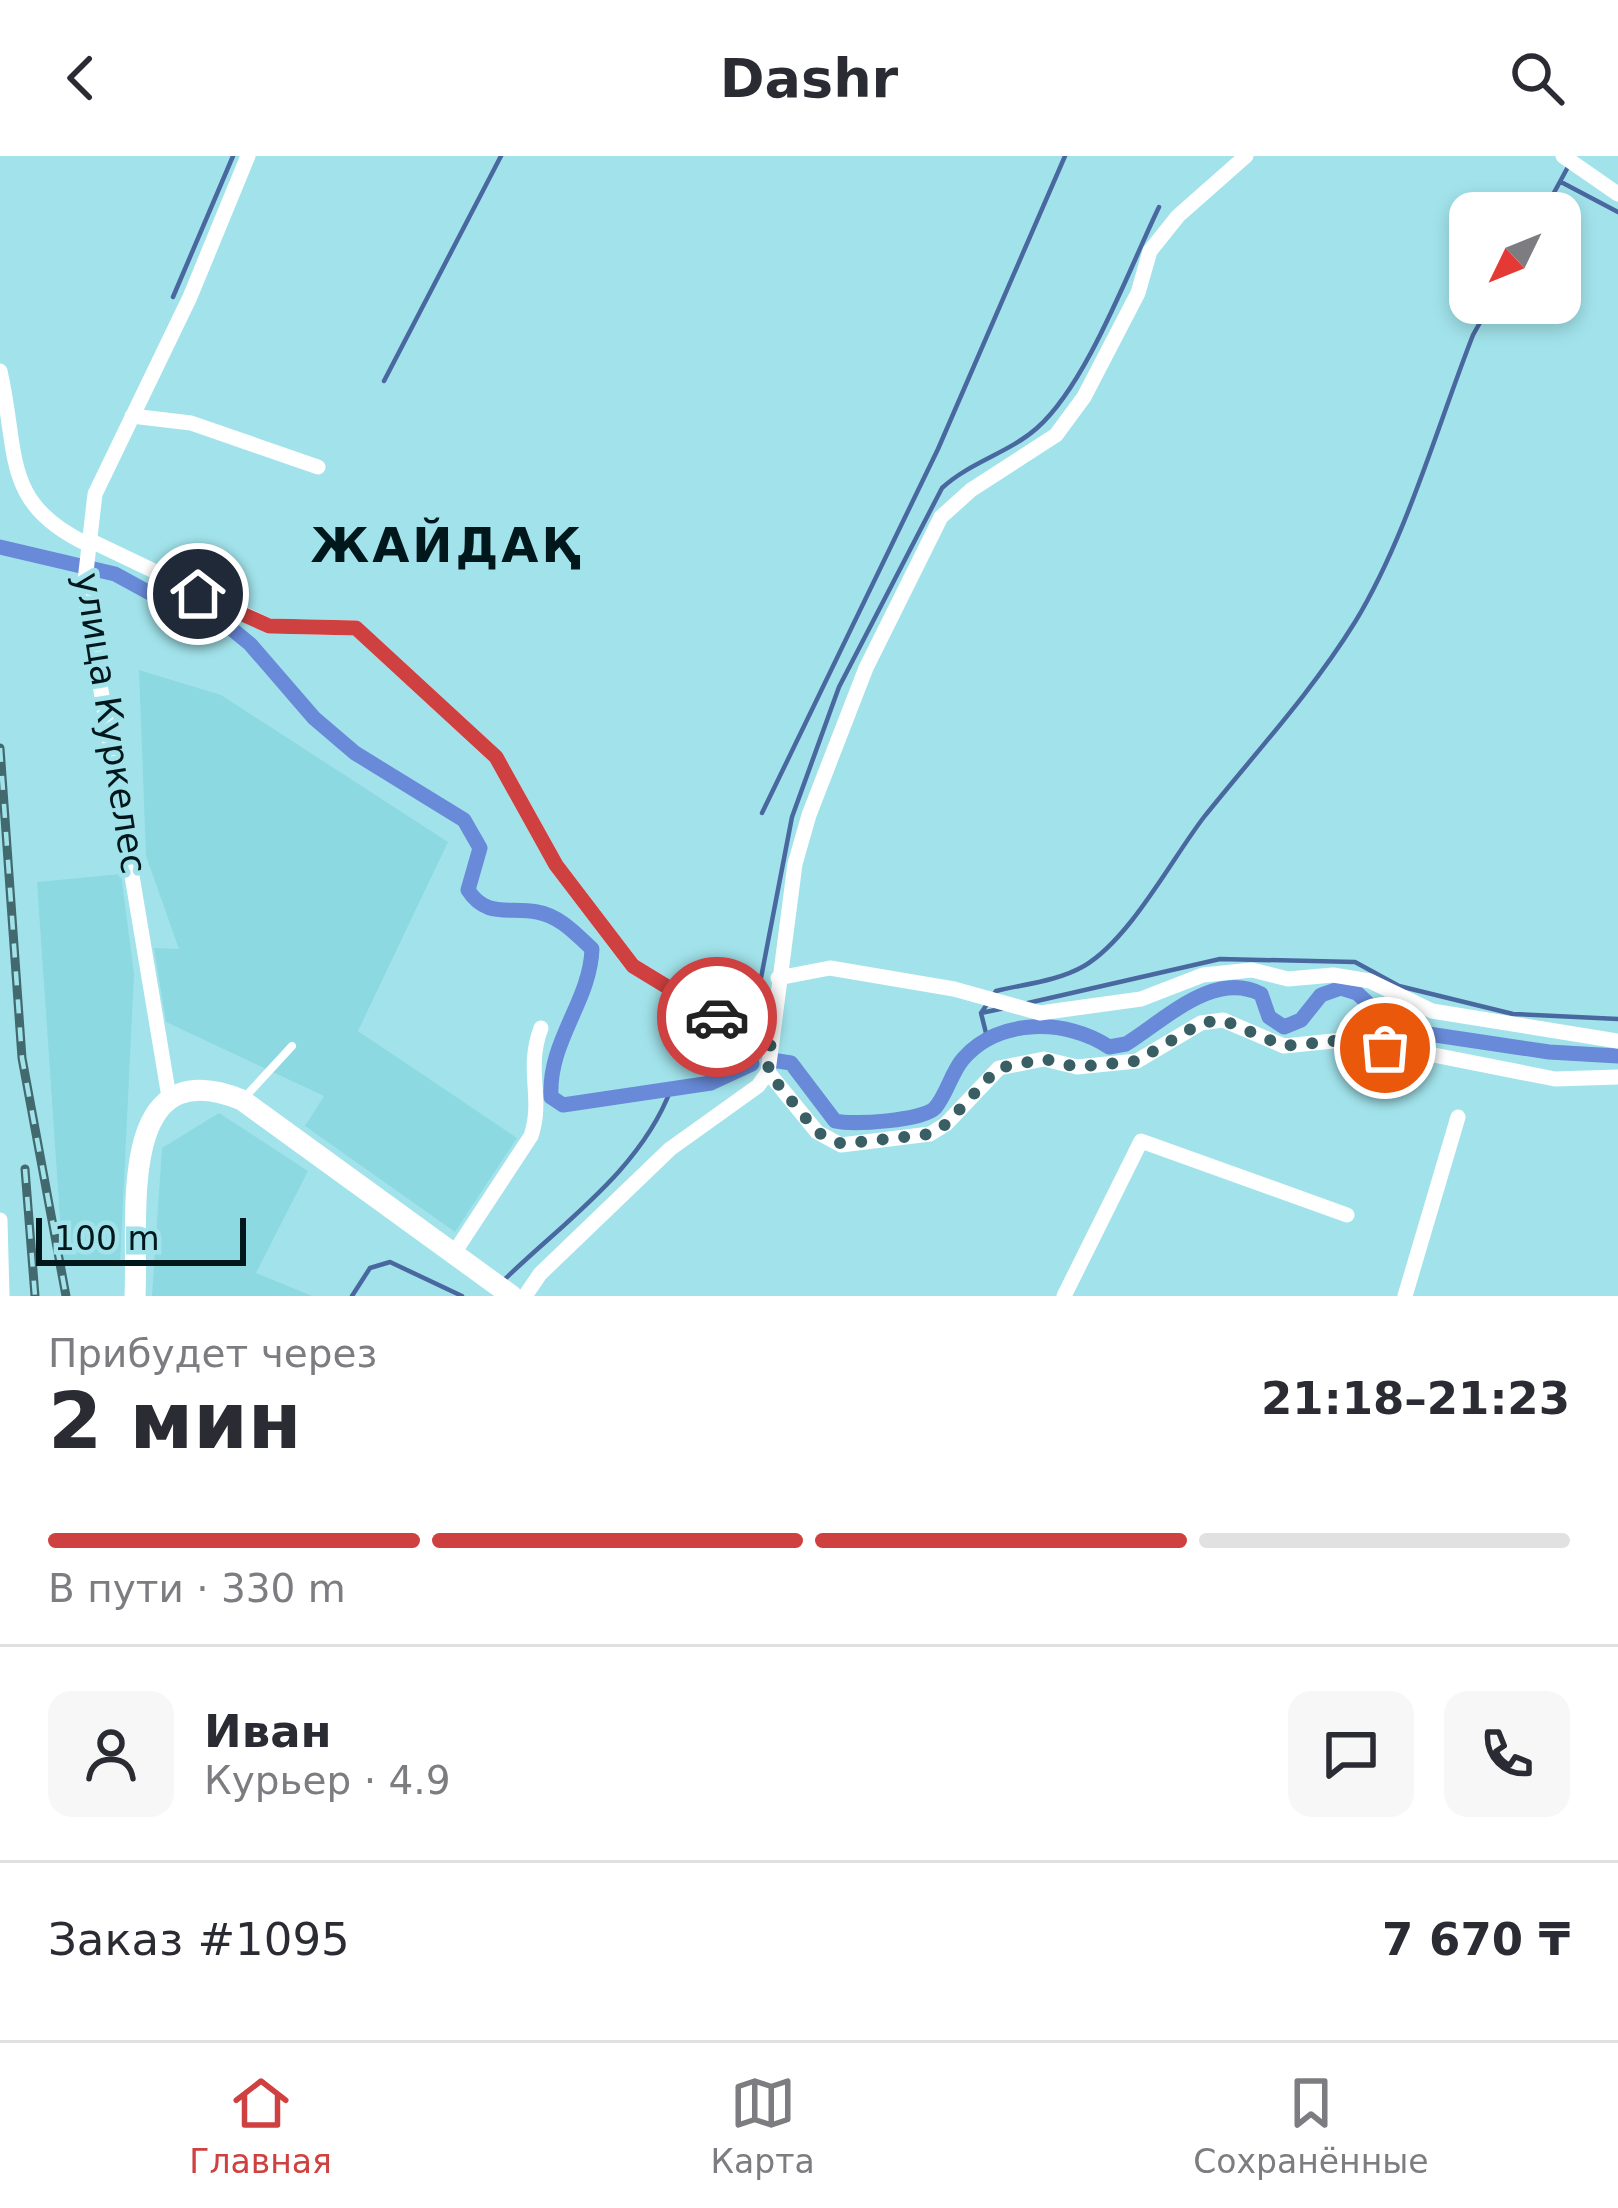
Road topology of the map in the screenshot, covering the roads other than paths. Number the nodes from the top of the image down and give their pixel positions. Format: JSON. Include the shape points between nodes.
{"nodes":[{"id":1,"x":248,"y":156,"type":"edge"},
{"id":2,"x":1246,"y":156,"type":"edge"},
{"id":3,"x":1563,"y":156,"type":"edge"},
{"id":4,"x":1618,"y":194,"type":"edge"},
{"id":5,"x":0,"y":371,"type":"edge"},
{"id":6,"x":132,"y":416,"type":"junction"},
{"id":7,"x":318,"y":467,"type":"dead end"},
{"id":8,"x":86,"y":547,"type":"junction"},
{"id":9,"x":778,"y":978,"type":"junction"},
{"id":10,"x":541,"y":1028,"type":"dead end"},
{"id":11,"x":771,"y":1039,"type":"junction"},
{"id":12,"x":1618,"y":1041,"type":"edge"},
{"id":13,"x":292,"y":1046,"type":"dead end"},
{"id":14,"x":768,"y":1072,"type":"junction"},
{"id":15,"x":1618,"y":1077,"type":"edge"},
{"id":16,"x":169,"y":1097,"type":"junction"},
{"id":17,"x":242,"y":1100,"type":"junction"},
{"id":18,"x":1458,"y":1117,"type":"dead end"},
{"id":19,"x":1347,"y":1215,"type":"dead end"},
{"id":20,"x":0,"y":1220,"type":"edge"},
{"id":21,"x":454,"y":1253,"type":"junction"},
{"id":22,"x":508,"y":1291,"type":"edge"},
{"id":23,"x":2,"y":1296,"type":"edge"},
{"id":24,"x":135,"y":1296,"type":"edge"},
{"id":25,"x":1064,"y":1296,"type":"edge"},
{"id":26,"x":1405,"y":1296,"type":"edge"}],
"edges":[{"from":1,"to":6,"type":"street","name":"улица Куркелес"},
{"from":2,"to":9,"type":"street","via":[[1150,251],[1138,293],[1056,435],[941,518],[866,668],[809,815]]},
{"from":3,"to":4,"type":"street"},
{"from":5,"to":8,"type":"street","via":[[22,492]]},
{"from":6,"to":7,"type":"street","via":[[191,423]]},
{"from":6,"to":8,"type":"street","name":"улица Куркелес","via":[[95,494]]},
{"from":8,"to":11,"type":"street","via":[[269,626],[356,628],[496,757],[556,865],[633,966]]},
{"from":8,"to":16,"type":"street","name":"улица Куркелес","via":[[84,589]]},
{"from":9,"to":11,"type":"street"},
{"from":9,"to":12,"type":"street","via":[[830,968],[1040,1013],[1141,999],[1203,975],[1334,975],[1370,981],[1432,1011]]},
{"from":10,"to":21,"type":"street","via":[[530,1056],[538,1116],[531,1136]]},
{"from":11,"to":14,"type":"street"},
{"from":13,"to":17,"type":"lane"},
{"from":14,"to":15,"type":"street","via":[[817,1132],[842,1144],[930,1134],[998,1068],[1044,1059],[1077,1067],[1137,1061],[1201,1023],[1223,1020],[1284,1046],[1353,1039],[1556,1079]]},
{"from":14,"to":22,"type":"street","via":[[670,1149],[540,1274]]},
{"from":16,"to":17,"type":"main road","via":[[215,1089]]},
{"from":16,"to":24,"type":"main road","via":[[150,1116],[143,1142]]},
{"from":17,"to":21,"type":"main road"},
{"from":18,"to":26,"type":"street"},
{"from":19,"to":25,"type":"street","via":[[1141,1142]]},
{"from":20,"to":23,"type":"street"},
{"from":21,"to":22,"type":"main road"}]}
